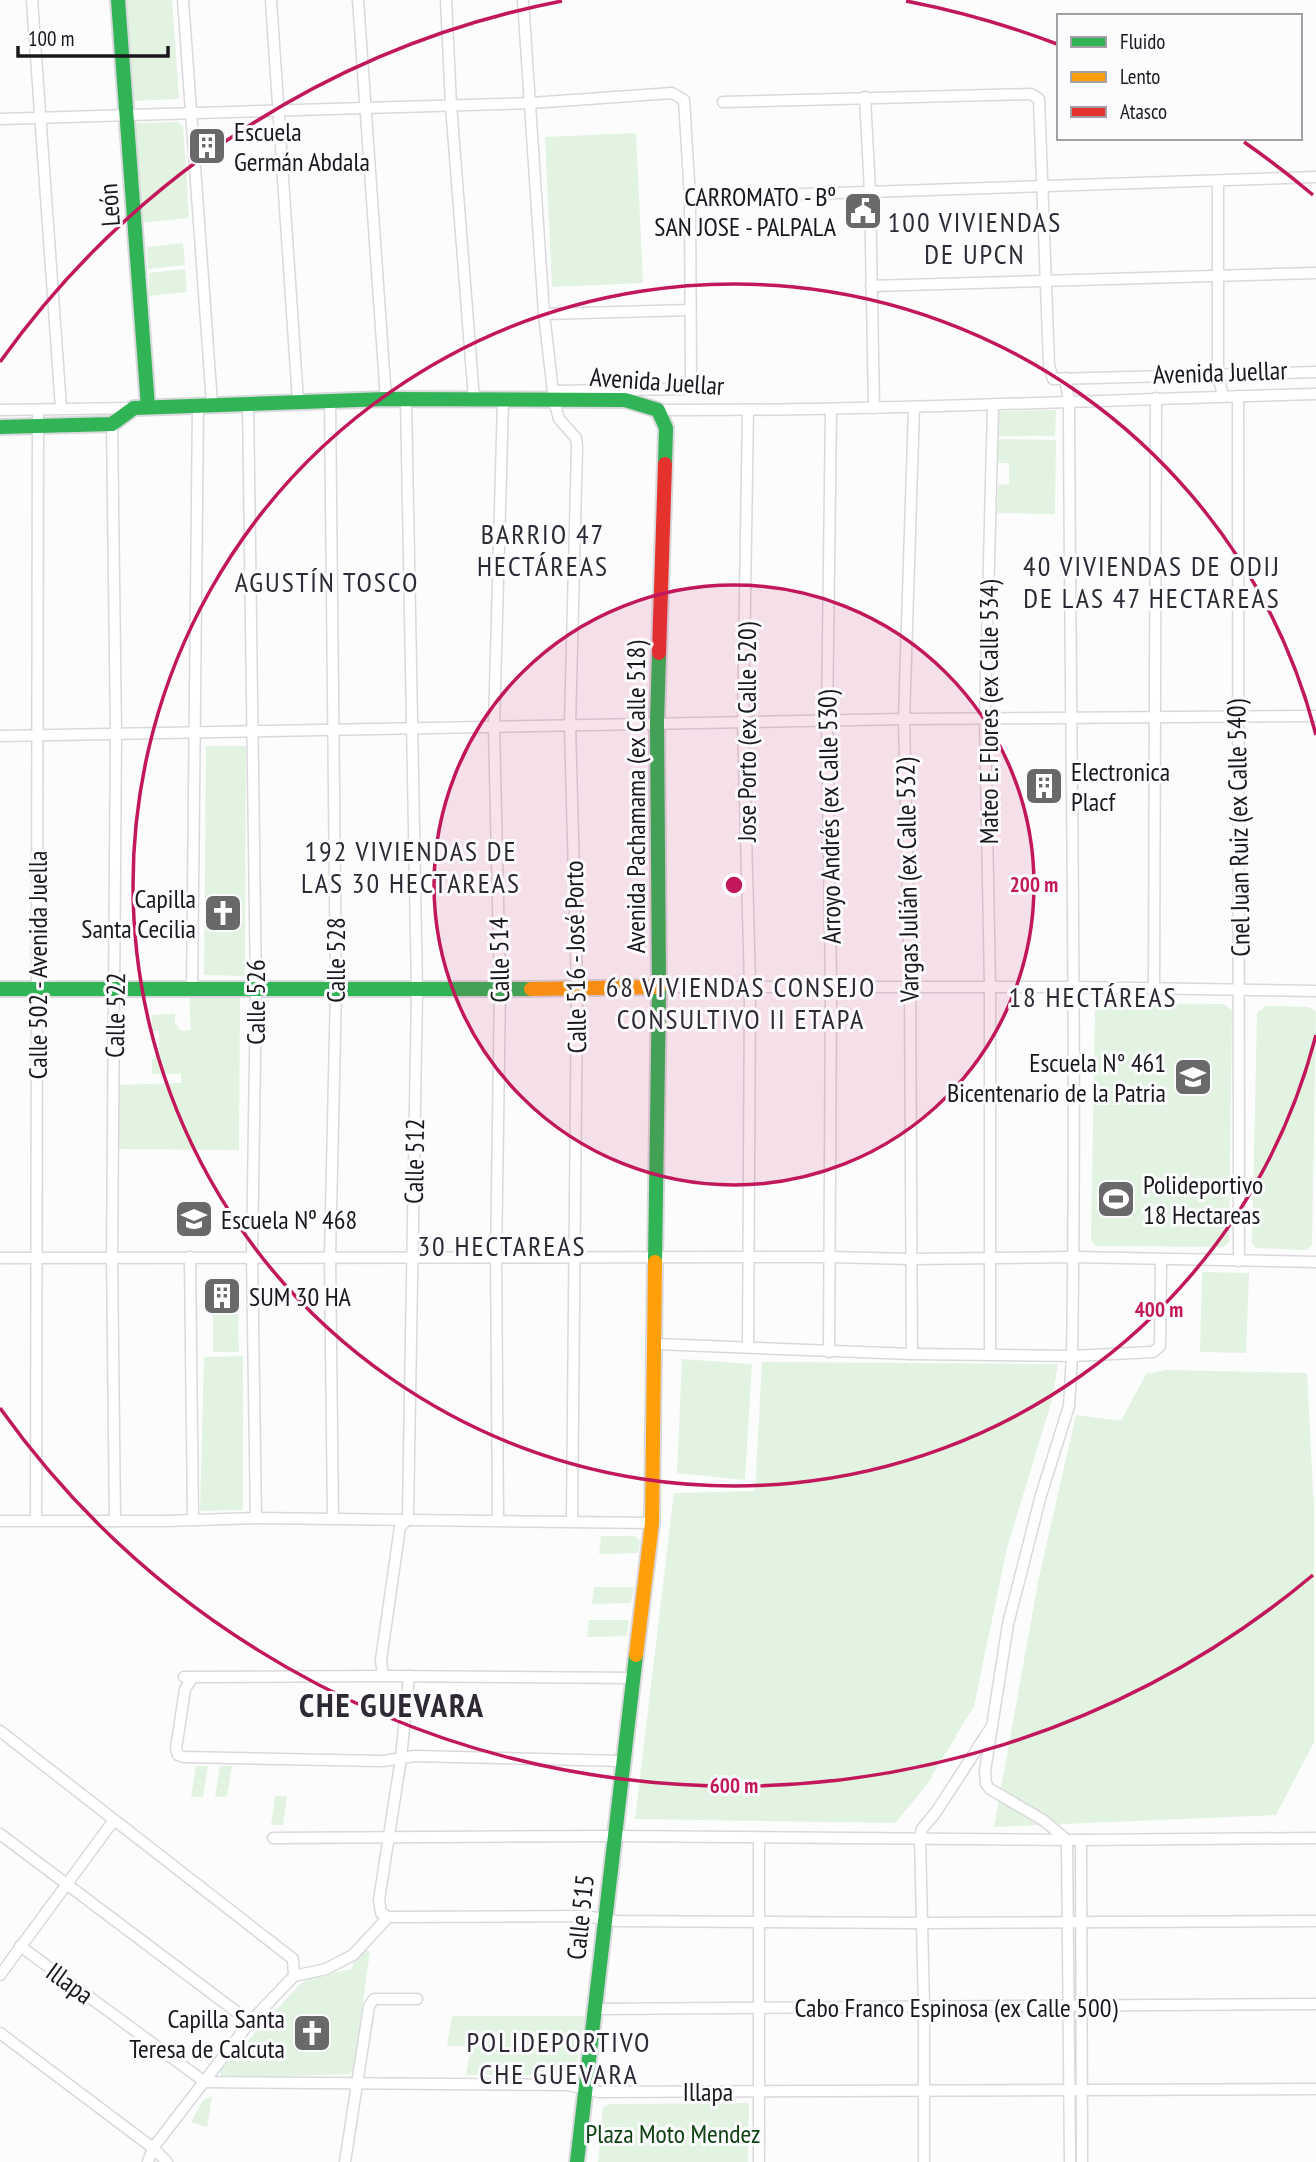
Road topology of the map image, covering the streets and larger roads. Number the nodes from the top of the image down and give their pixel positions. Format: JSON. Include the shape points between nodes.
{"nodes":[{"id":1,"x":32,"y":0,"type":"edge"},
{"id":2,"x":118,"y":0,"type":"edge"},
{"id":3,"x":183,"y":0,"type":"edge"},
{"id":4,"x":271,"y":0,"type":"edge"},
{"id":5,"x":358,"y":0,"type":"edge"},
{"id":6,"x":446,"y":0,"type":"edge"},
{"id":7,"x":523,"y":0,"type":"edge"},
{"id":8,"x":865,"y":97,"type":"junction"},
{"id":9,"x":723,"y":102,"type":"dead end"},
{"id":10,"x":531,"y":103,"type":"junction"},
{"id":11,"x":452,"y":106,"type":"junction"},
{"id":12,"x":364,"y":108,"type":"junction"},
{"id":13,"x":279,"y":110,"type":"junction"},
{"id":14,"x":191,"y":113,"type":"junction"},
{"id":15,"x":127,"y":114,"type":"junction"},
{"id":16,"x":41,"y":117,"type":"junction"},
{"id":17,"x":0,"y":119,"type":"edge"},
{"id":18,"x":1316,"y":177,"type":"edge"},
{"id":19,"x":1218,"y":182,"type":"junction"},
{"id":20,"x":1043,"y":187,"type":"junction"},
{"id":21,"x":870,"y":192,"type":"junction"},
{"id":22,"x":690,"y":198,"type":"junction"},
{"id":23,"x":1316,"y":273,"type":"edge"},
{"id":24,"x":1218,"y":276,"type":"junction"},
{"id":25,"x":1047,"y":281,"type":"junction"},
{"id":26,"x":871,"y":286,"type":"junction"},
{"id":27,"x":690,"y":310,"type":"junction"},
{"id":28,"x":544,"y":314,"type":"junction"},
{"id":29,"x":1316,"y":372,"type":"edge"},
{"id":30,"x":1218,"y":375,"type":"junction"},
{"id":31,"x":1065,"y":379,"type":"junction"},
{"id":32,"x":1316,"y":394,"type":"edge"},
{"id":33,"x":553,"y":396,"type":"junction"},
{"id":34,"x":1223,"y":396,"type":"junction"},
{"id":35,"x":1238,"y":396,"type":"junction"},
{"id":36,"x":1156,"y":398,"type":"junction"},
{"id":37,"x":386,"y":399,"type":"junction"},
{"id":38,"x":407,"y":399,"type":"junction"},
{"id":39,"x":474,"y":399,"type":"junction"},
{"id":40,"x":330,"y":400,"type":"junction"},
{"id":41,"x":503,"y":400,"type":"junction"},
{"id":42,"x":298,"y":401,"type":"junction"},
{"id":43,"x":1069,"y":401,"type":"junction"},
{"id":44,"x":248,"y":403,"type":"junction"},
{"id":45,"x":205,"y":404,"type":"junction"},
{"id":46,"x":993,"y":406,"type":"junction"},
{"id":47,"x":141,"y":407,"type":"junction"},
{"id":48,"x":914,"y":407,"type":"junction"},
{"id":49,"x":61,"y":408,"type":"junction"},
{"id":50,"x":874,"y":408,"type":"junction"},
{"id":51,"x":831,"y":409,"type":"junction"},
{"id":52,"x":0,"y":410,"type":"edge"},
{"id":53,"x":38,"y":410,"type":"junction"},
{"id":54,"x":657,"y":410,"type":"junction"},
{"id":55,"x":748,"y":410,"type":"junction"},
{"id":56,"x":111,"y":424,"type":"junction"},
{"id":57,"x":39,"y":426,"type":"junction"},
{"id":58,"x":0,"y":427,"type":"edge"},
{"id":59,"x":1155,"y":716,"type":"junction"},
{"id":60,"x":1237,"y":716,"type":"junction"},
{"id":61,"x":1316,"y":716,"type":"edge"},
{"id":62,"x":1070,"y":717,"type":"junction"},
{"id":63,"x":985,"y":718,"type":"junction"},
{"id":64,"x":904,"y":719,"type":"junction"},
{"id":65,"x":827,"y":720,"type":"junction"},
{"id":66,"x":743,"y":722,"type":"junction"},
{"id":67,"x":657,"y":723,"type":"junction"},
{"id":68,"x":570,"y":725,"type":"junction"},
{"id":69,"x":495,"y":726,"type":"junction"},
{"id":70,"x":412,"y":727,"type":"junction"},
{"id":71,"x":333,"y":728,"type":"junction"},
{"id":72,"x":252,"y":730,"type":"junction"},
{"id":73,"x":193,"y":732,"type":"junction"},
{"id":74,"x":39,"y":735,"type":"junction"},
{"id":75,"x":116,"y":735,"type":"junction"},
{"id":76,"x":0,"y":736,"type":"edge"},
{"id":77,"x":659,"y":987,"type":"junction"},
{"id":78,"x":750,"y":987,"type":"junction"},
{"id":79,"x":831,"y":987,"type":"junction"},
{"id":80,"x":990,"y":987,"type":"junction"},
{"id":81,"x":1075,"y":987,"type":"junction"},
{"id":82,"x":910,"y":988,"type":"junction"},
{"id":83,"x":1154,"y":988,"type":"junction"},
{"id":84,"x":0,"y":989,"type":"edge"},
{"id":85,"x":192,"y":989,"type":"junction"},
{"id":86,"x":336,"y":989,"type":"junction"},
{"id":87,"x":500,"y":989,"type":"junction"},
{"id":88,"x":577,"y":989,"type":"junction"},
{"id":89,"x":37,"y":990,"type":"junction"},
{"id":90,"x":256,"y":990,"type":"junction"},
{"id":91,"x":417,"y":990,"type":"junction"},
{"id":92,"x":1240,"y":990,"type":"junction"},
{"id":93,"x":116,"y":991,"type":"junction"},
{"id":94,"x":1316,"y":991,"type":"edge"},
{"id":95,"x":657,"y":1256,"type":"junction"},
{"id":96,"x":831,"y":1256,"type":"junction"},
{"id":97,"x":37,"y":1257,"type":"junction"},
{"id":98,"x":112,"y":1257,"type":"junction"},
{"id":99,"x":190,"y":1257,"type":"junction"},
{"id":100,"x":252,"y":1257,"type":"junction"},
{"id":101,"x":330,"y":1257,"type":"junction"},
{"id":102,"x":496,"y":1257,"type":"junction"},
{"id":103,"x":575,"y":1257,"type":"junction"},
{"id":104,"x":749,"y":1257,"type":"junction"},
{"id":105,"x":0,"y":1258,"type":"edge"},
{"id":106,"x":411,"y":1258,"type":"junction"},
{"id":107,"x":1074,"y":1258,"type":"junction"},
{"id":108,"x":911,"y":1259,"type":"junction"},
{"id":109,"x":990,"y":1259,"type":"junction"},
{"id":110,"x":1161,"y":1260,"type":"junction"},
{"id":111,"x":1239,"y":1261,"type":"junction"},
{"id":112,"x":1316,"y":1262,"type":"edge"},
{"id":113,"x":656,"y":1344,"type":"junction"},
{"id":114,"x":748,"y":1347,"type":"junction"},
{"id":115,"x":829,"y":1352,"type":"junction"},
{"id":116,"x":912,"y":1354,"type":"junction"},
{"id":117,"x":990,"y":1354,"type":"junction"},
{"id":118,"x":1072,"y":1356,"type":"junction"},
{"id":119,"x":256,"y":1518,"type":"junction"},
{"id":120,"x":333,"y":1519,"type":"junction"},
{"id":121,"x":36,"y":1520,"type":"junction"},
{"id":122,"x":193,"y":1520,"type":"junction"},
{"id":123,"x":407,"y":1520,"type":"junction"},
{"id":124,"x":498,"y":1520,"type":"junction"},
{"id":125,"x":572,"y":1520,"type":"junction"},
{"id":126,"x":0,"y":1521,"type":"edge"},
{"id":127,"x":115,"y":1521,"type":"junction"},
{"id":128,"x":652,"y":1522,"type":"junction"},
{"id":129,"x":383,"y":1676,"type":"junction"},
{"id":130,"x":409,"y":1676,"type":"junction"},
{"id":131,"x":635,"y":1678,"type":"junction"},
{"id":132,"x":992,"y":1725,"type":"junction"},
{"id":133,"x":0,"y":1731,"type":"edge"},
{"id":134,"x":401,"y":1758,"type":"junction"},
{"id":135,"x":624,"y":1761,"type":"junction"},
{"id":136,"x":114,"y":1820,"type":"junction"},
{"id":137,"x":0,"y":1834,"type":"edge"},
{"id":138,"x":614,"y":1836,"type":"junction"},
{"id":139,"x":273,"y":1838,"type":"dead end"},
{"id":140,"x":388,"y":1838,"type":"junction"},
{"id":141,"x":1316,"y":1838,"type":"edge"},
{"id":142,"x":759,"y":1839,"type":"junction"},
{"id":143,"x":920,"y":1839,"type":"junction"},
{"id":144,"x":1067,"y":1840,"type":"junction"},
{"id":145,"x":1081,"y":1840,"type":"junction"},
{"id":146,"x":67,"y":1885,"type":"junction"},
{"id":147,"x":385,"y":1915,"type":"junction"},
{"id":148,"x":604,"y":1919,"type":"junction"},
{"id":149,"x":1316,"y":1921,"type":"edge"},
{"id":150,"x":759,"y":1922,"type":"junction"},
{"id":151,"x":1069,"y":1922,"type":"junction"},
{"id":152,"x":1081,"y":1922,"type":"junction"},
{"id":153,"x":921,"y":1923,"type":"junction"},
{"id":154,"x":20,"y":1946,"type":"junction"},
{"id":155,"x":0,"y":1975,"type":"edge"},
{"id":156,"x":294,"y":1976,"type":"junction"},
{"id":157,"x":417,"y":1999,"type":"dead end"},
{"id":158,"x":1316,"y":2004,"type":"edge"},
{"id":159,"x":1069,"y":2006,"type":"junction"},
{"id":160,"x":1082,"y":2006,"type":"junction"},
{"id":161,"x":924,"y":2007,"type":"junction"},
{"id":162,"x":760,"y":2008,"type":"junction"},
{"id":163,"x":595,"y":2009,"type":"junction"},
{"id":164,"x":250,"y":2022,"type":"junction"},
{"id":165,"x":0,"y":2033,"type":"edge"},
{"id":166,"x":205,"y":2082,"type":"junction"},
{"id":167,"x":356,"y":2082,"type":"junction"},
{"id":168,"x":585,"y":2089,"type":"junction"},
{"id":169,"x":1316,"y":2089,"type":"edge"},
{"id":170,"x":1070,"y":2090,"type":"junction"},
{"id":171,"x":1082,"y":2090,"type":"junction"},
{"id":172,"x":758,"y":2091,"type":"junction"},
{"id":173,"x":923,"y":2091,"type":"junction"},
{"id":174,"x":153,"y":2148,"type":"junction"},
{"id":175,"x":148,"y":2162,"type":"edge"},
{"id":176,"x":167,"y":2162,"type":"edge"},
{"id":177,"x":345,"y":2162,"type":"edge"},
{"id":178,"x":577,"y":2162,"type":"edge"},
{"id":179,"x":759,"y":2162,"type":"edge"},
{"id":180,"x":924,"y":2162,"type":"edge"},
{"id":181,"x":1070,"y":2162,"type":"edge"},
{"id":182,"x":1082,"y":2162,"type":"edge"}],
"edges":[{"from":1,"to":16,"type":"street"},
{"from":2,"to":15,"type":"street","name":"León"},
{"from":3,"to":14,"type":"street"},
{"from":4,"to":13,"type":"street"},
{"from":5,"to":12,"type":"street"},
{"from":6,"to":11,"type":"street"},
{"from":7,"to":10,"type":"street"},
{"from":8,"to":9,"type":"street"},
{"from":8,"to":20,"type":"street","via":[[1031,94],[1039,99]]},
{"from":8,"to":21,"type":"street"},
{"from":10,"to":11,"type":"street"},
{"from":10,"to":22,"type":"street","via":[[672,93],[684,100]]},
{"from":10,"to":28,"type":"street"},
{"from":11,"to":12,"type":"street"},
{"from":11,"to":39,"type":"street"},
{"from":12,"to":13,"type":"street"},
{"from":12,"to":37,"type":"street"},
{"from":13,"to":14,"type":"street"},
{"from":13,"to":42,"type":"street"},
{"from":14,"to":15,"type":"street"},
{"from":14,"to":45,"type":"street"},
{"from":15,"to":16,"type":"street"},
{"from":15,"to":47,"type":"street","name":"León"},
{"from":16,"to":17,"type":"street"},
{"from":16,"to":49,"type":"street"},
{"from":18,"to":19,"type":"street"},
{"from":19,"to":20,"type":"street"},
{"from":19,"to":24,"type":"street"},
{"from":20,"to":21,"type":"street"},
{"from":20,"to":25,"type":"street"},
{"from":21,"to":22,"type":"street"},
{"from":21,"to":26,"type":"street"},
{"from":22,"to":27,"type":"street"},
{"from":23,"to":24,"type":"street"},
{"from":24,"to":25,"type":"street"},
{"from":24,"to":30,"type":"street"},
{"from":25,"to":26,"type":"street"},
{"from":25,"to":31,"type":"street","via":[[1049,365],[1053,379]]},
{"from":26,"to":50,"type":"street"},
{"from":27,"to":28,"type":"street"},
{"from":27,"to":33,"type":"street","via":[[691,384],[684,389]]},
{"from":28,"to":33,"type":"street"},
{"from":29,"to":30,"type":"street"},
{"from":30,"to":31,"type":"street"},
{"from":30,"to":34,"type":"street"},
{"from":31,"to":43,"type":"street"},
{"from":32,"to":35,"type":"street","name":"Avenida Juellar"},
{"from":33,"to":41,"type":"street","name":"Avenida Juellar"},
{"from":33,"to":54,"type":"street","name":"Avenida Juellar","via":[[625,400]]},
{"from":33,"to":68,"type":"street","name":"Calle 516 - José Porto","via":[[559,419],[576,438],[577,447]]},
{"from":34,"to":35,"type":"street","name":"Avenida Juellar"},
{"from":34,"to":36,"type":"street","name":"Avenida Juellar"},
{"from":35,"to":60,"type":"street","name":"Cnel Juan Ruiz (ex Calle 540)"},
{"from":36,"to":43,"type":"street","name":"Avenida Juellar"},
{"from":36,"to":59,"type":"street"},
{"from":37,"to":38,"type":"street","name":"Avenida Juellar"},
{"from":37,"to":40,"type":"street","name":"Avenida Juellar"},
{"from":38,"to":39,"type":"street","name":"Avenida Juellar"},
{"from":38,"to":70,"type":"street","name":"Calle 512"},
{"from":39,"to":41,"type":"street","name":"Avenida Juellar"},
{"from":40,"to":42,"type":"street","name":"Avenida Juellar"},
{"from":40,"to":71,"type":"street","name":"Calle 528"},
{"from":41,"to":69,"type":"street","name":"Calle 514"},
{"from":42,"to":44,"type":"street","name":"Avenida Juellar"},
{"from":43,"to":46,"type":"street","name":"Avenida Juellar"},
{"from":43,"to":62,"type":"street"},
{"from":44,"to":45,"type":"street","name":"Avenida Juellar"},
{"from":44,"to":72,"type":"street","name":"Calle 526"},
{"from":45,"to":47,"type":"street","name":"Avenida Juellar"},
{"from":45,"to":73,"type":"street"},
{"from":46,"to":48,"type":"street","name":"Avenida Juellar"},
{"from":46,"to":63,"type":"street","name":"Mateo E. Flores (ex Calle 534)"},
{"from":47,"to":49,"type":"street"},
{"from":47,"to":56,"type":"street"},
{"from":48,"to":50,"type":"street","name":"Avenida Juellar"},
{"from":48,"to":64,"type":"street","name":"Vargas Julián (ex Calle 532)"},
{"from":49,"to":53,"type":"street"},
{"from":50,"to":51,"type":"street","name":"Avenida Juellar"},
{"from":51,"to":55,"type":"street","name":"Avenida Juellar"},
{"from":51,"to":65,"type":"street","name":"Arroyo Andrés (ex Calle 530)"},
{"from":52,"to":53,"type":"street"},
{"from":53,"to":57,"type":"street","name":"Calle 502 - Avenida Juella"},
{"from":54,"to":55,"type":"street","name":"Avenida Juellar"},
{"from":54,"to":67,"type":"street","name":"Avenida Pachamama (ex Calle 518)","via":[[666,428],[666,442]]},
{"from":55,"to":66,"type":"street","name":"Jose Porto (ex Calle 520)"},
{"from":56,"to":57,"type":"street"},
{"from":56,"to":75,"type":"street","name":"Calle 522"},
{"from":57,"to":58,"type":"street"},
{"from":57,"to":74,"type":"street","name":"Calle 502 - Avenida Juella"},
{"from":59,"to":60,"type":"street"},
{"from":59,"to":62,"type":"street"},
{"from":59,"to":83,"type":"street"},
{"from":60,"to":61,"type":"street"},
{"from":60,"to":92,"type":"street","name":"Cnel Juan Ruiz (ex Calle 540)"},
{"from":62,"to":63,"type":"street"},
{"from":62,"to":81,"type":"street"},
{"from":63,"to":64,"type":"street"},
{"from":63,"to":80,"type":"street","name":"Mateo E. Flores (ex Calle 534)"},
{"from":64,"to":65,"type":"street"},
{"from":64,"to":82,"type":"street","name":"Vargas Julián (ex Calle 532)"},
{"from":65,"to":66,"type":"street"},
{"from":65,"to":79,"type":"street","name":"Arroyo Andrés (ex Calle 530)"},
{"from":66,"to":67,"type":"street"},
{"from":66,"to":78,"type":"street","name":"Jose Porto (ex Calle 520)"},
{"from":67,"to":68,"type":"street"},
{"from":67,"to":77,"type":"street","name":"Avenida Pachamama (ex Calle 518)"},
{"from":68,"to":69,"type":"street"},
{"from":68,"to":88,"type":"street","name":"Calle 516 - José Porto"},
{"from":69,"to":70,"type":"street"},
{"from":69,"to":87,"type":"street","name":"Calle 514"},
{"from":70,"to":71,"type":"street"},
{"from":70,"to":91,"type":"street","name":"Calle 512"},
{"from":71,"to":72,"type":"street"},
{"from":71,"to":86,"type":"street","name":"Calle 528"},
{"from":72,"to":73,"type":"street"},
{"from":72,"to":90,"type":"street","name":"Calle 526"},
{"from":73,"to":75,"type":"street"},
{"from":73,"to":85,"type":"street"},
{"from":74,"to":75,"type":"street"},
{"from":74,"to":76,"type":"street"},
{"from":74,"to":89,"type":"street","name":"Calle 502 - Avenida Juella"},
{"from":75,"to":93,"type":"street","name":"Calle 522"},
{"from":77,"to":78,"type":"street"},
{"from":77,"to":88,"type":"street"},
{"from":77,"to":95,"type":"street","name":"Avenida Pachamama (ex Calle 518)"},
{"from":78,"to":79,"type":"street"},
{"from":78,"to":104,"type":"street","name":"Jose Porto (ex Calle 520)"},
{"from":79,"to":82,"type":"street"},
{"from":79,"to":96,"type":"street","name":"Arroyo Andrés (ex Calle 530)"},
{"from":80,"to":81,"type":"street"},
{"from":80,"to":82,"type":"street"},
{"from":80,"to":109,"type":"street","name":"Mateo E. Flores (ex Calle 534)"},
{"from":81,"to":83,"type":"street"},
{"from":81,"to":107,"type":"street"},
{"from":82,"to":108,"type":"street","name":"Vargas Julián (ex Calle 532)"},
{"from":83,"to":92,"type":"street"},
{"from":84,"to":89,"type":"street"},
{"from":85,"to":90,"type":"street"},
{"from":85,"to":93,"type":"street"},
{"from":86,"to":90,"type":"street"},
{"from":86,"to":91,"type":"street"},
{"from":86,"to":101,"type":"street","name":"Calle 528"},
{"from":87,"to":88,"type":"street"},
{"from":87,"to":91,"type":"street"},
{"from":87,"to":102,"type":"street","name":"Calle 514"},
{"from":88,"to":103,"type":"street","name":"Calle 516 - José Porto"},
{"from":89,"to":93,"type":"street"},
{"from":89,"to":97,"type":"street","name":"Calle 502 - Avenida Juella"},
{"from":90,"to":100,"type":"street","name":"Calle 526"},
{"from":91,"to":106,"type":"street","name":"Calle 512"},
{"from":92,"to":94,"type":"street"},
{"from":92,"to":111,"type":"street","name":"Cnel Juan Ruiz (ex Calle 540)"},
{"from":93,"to":98,"type":"street","name":"Calle 522"},
{"from":95,"to":103,"type":"street"},
{"from":95,"to":104,"type":"street"},
{"from":95,"to":113,"type":"street","name":"Avenida Pachamama (ex Calle 518)"},
{"from":96,"to":104,"type":"street"},
{"from":96,"to":108,"type":"street"},
{"from":96,"to":115,"type":"street","name":"Arroyo Andrés (ex Calle 530)"},
{"from":97,"to":98,"type":"street"},
{"from":97,"to":105,"type":"street"},
{"from":97,"to":121,"type":"street","name":"Calle 502 - Avenida Juella"},
{"from":98,"to":99,"type":"street"},
{"from":98,"to":127,"type":"street","name":"Calle 522"},
{"from":99,"to":100,"type":"street"},
{"from":99,"to":122,"type":"street"},
{"from":100,"to":101,"type":"street"},
{"from":100,"to":119,"type":"street","name":"Calle 526"},
{"from":101,"to":106,"type":"street"},
{"from":101,"to":120,"type":"street","name":"Calle 528"},
{"from":102,"to":103,"type":"street"},
{"from":102,"to":106,"type":"street"},
{"from":102,"to":124,"type":"street","name":"Calle 514"},
{"from":103,"to":125,"type":"street","name":"Calle 516 - José Porto"},
{"from":104,"to":114,"type":"street","name":"Jose Porto (ex Calle 520)"},
{"from":106,"to":123,"type":"street","name":"Calle 512"},
{"from":107,"to":109,"type":"street"},
{"from":107,"to":110,"type":"street"},
{"from":107,"to":118,"type":"street"},
{"from":108,"to":109,"type":"street"},
{"from":108,"to":116,"type":"street","name":"Vargas Julián (ex Calle 532)"},
{"from":109,"to":117,"type":"street","name":"Mateo E. Flores (ex Calle 534)"},
{"from":110,"to":111,"type":"street"},
{"from":110,"to":118,"type":"street","via":[[1160,1346],[1140,1354]]},
{"from":111,"to":112,"type":"street"},
{"from":113,"to":114,"type":"street"},
{"from":113,"to":128,"type":"street","name":"Avenida Pachamama (ex Calle 518)"},
{"from":114,"to":115,"type":"street"},
{"from":115,"to":116,"type":"street"},
{"from":116,"to":117,"type":"street"},
{"from":117,"to":118,"type":"street"},
{"from":118,"to":132,"type":"street","via":[[1069,1406],[1008,1624]]},
{"from":119,"to":120,"type":"street"},
{"from":119,"to":122,"type":"street"},
{"from":120,"to":123,"type":"street"},
{"from":121,"to":126,"type":"street"},
{"from":121,"to":127,"type":"street"},
{"from":122,"to":127,"type":"street"},
{"from":123,"to":124,"type":"street"},
{"from":123,"to":129,"type":"street","name":"Calle 512","via":[[400,1527],[381,1660]]},
{"from":124,"to":125,"type":"street"},
{"from":125,"to":128,"type":"street"},
{"from":128,"to":131,"type":"street","name":"Avenida Pachamama (ex Calle 518)"},
{"from":129,"to":130,"type":"street"},
{"from":129,"to":134,"type":"street","via":[[188,1677],[176,1749],[178,1755]]},
{"from":130,"to":131,"type":"street"},
{"from":130,"to":134,"type":"street"},
{"from":131,"to":135,"type":"street","name":"Calle 515"},
{"from":132,"to":143,"type":"street","via":[[922,1829]]},
{"from":132,"to":144,"type":"street","via":[[986,1784]]},
{"from":133,"to":136,"type":"street"},
{"from":134,"to":135,"type":"street"},
{"from":134,"to":140,"type":"street"},
{"from":135,"to":138,"type":"street","name":"Calle 515"},
{"from":136,"to":146,"type":"street"},
{"from":136,"to":156,"type":"street","via":[[293,1959]]},
{"from":137,"to":146,"type":"street"},
{"from":138,"to":140,"type":"street"},
{"from":138,"to":142,"type":"street"},
{"from":138,"to":148,"type":"street","name":"Calle 515"},
{"from":139,"to":140,"type":"street"},
{"from":140,"to":147,"type":"street","via":[[379,1900]]},
{"from":141,"to":145,"type":"street"},
{"from":142,"to":143,"type":"street"},
{"from":142,"to":150,"type":"street"},
{"from":143,"to":144,"type":"street"},
{"from":143,"to":153,"type":"street"},
{"from":144,"to":145,"type":"street"},
{"from":144,"to":151,"type":"street"},
{"from":145,"to":152,"type":"street"},
{"from":146,"to":154,"type":"street"},
{"from":146,"to":164,"type":"street"},
{"from":147,"to":148,"type":"street"},
{"from":147,"to":156,"type":"street","via":[[353,1955],[326,1969]]},
{"from":148,"to":150,"type":"street"},
{"from":148,"to":163,"type":"street","name":"Calle 515"},
{"from":149,"to":152,"type":"street"},
{"from":150,"to":153,"type":"street"},
{"from":150,"to":162,"type":"street"},
{"from":151,"to":152,"type":"street"},
{"from":151,"to":153,"type":"street"},
{"from":151,"to":159,"type":"street"},
{"from":152,"to":160,"type":"street"},
{"from":153,"to":161,"type":"street"},
{"from":154,"to":155,"type":"street"},
{"from":154,"to":166,"type":"street","name":"Illapa"},
{"from":156,"to":164,"type":"street"},
{"from":157,"to":167,"type":"street","via":[[374,1999]]},
{"from":158,"to":160,"type":"street","name":"Cabo Franco Espinosa (ex Calle 500)"},
{"from":159,"to":160,"type":"street","name":"Cabo Franco Espinosa (ex Calle 500)"},
{"from":159,"to":161,"type":"street","name":"Cabo Franco Espinosa (ex Calle 500)"},
{"from":159,"to":170,"type":"street"},
{"from":160,"to":171,"type":"street"},
{"from":161,"to":162,"type":"street","name":"Cabo Franco Espinosa (ex Calle 500)"},
{"from":161,"to":173,"type":"street"},
{"from":162,"to":163,"type":"street","name":"Cabo Franco Espinosa (ex Calle 500)"},
{"from":162,"to":172,"type":"street"},
{"from":163,"to":168,"type":"street","name":"Calle 515"},
{"from":164,"to":166,"type":"street"},
{"from":165,"to":174,"type":"street"},
{"from":166,"to":167,"type":"street","name":"Illapa"},
{"from":166,"to":174,"type":"street"},
{"from":167,"to":168,"type":"street","name":"Illapa"},
{"from":167,"to":177,"type":"street"},
{"from":168,"to":172,"type":"street","name":"Illapa"},
{"from":168,"to":178,"type":"street","name":"Calle 515"},
{"from":169,"to":171,"type":"street","name":"Illapa"},
{"from":170,"to":171,"type":"street","name":"Illapa"},
{"from":170,"to":173,"type":"street","name":"Illapa"},
{"from":170,"to":181,"type":"street"},
{"from":171,"to":182,"type":"street"},
{"from":172,"to":173,"type":"street","name":"Illapa"},
{"from":172,"to":179,"type":"street"},
{"from":173,"to":180,"type":"street"},
{"from":174,"to":175,"type":"street"},
{"from":174,"to":176,"type":"street"}]}
